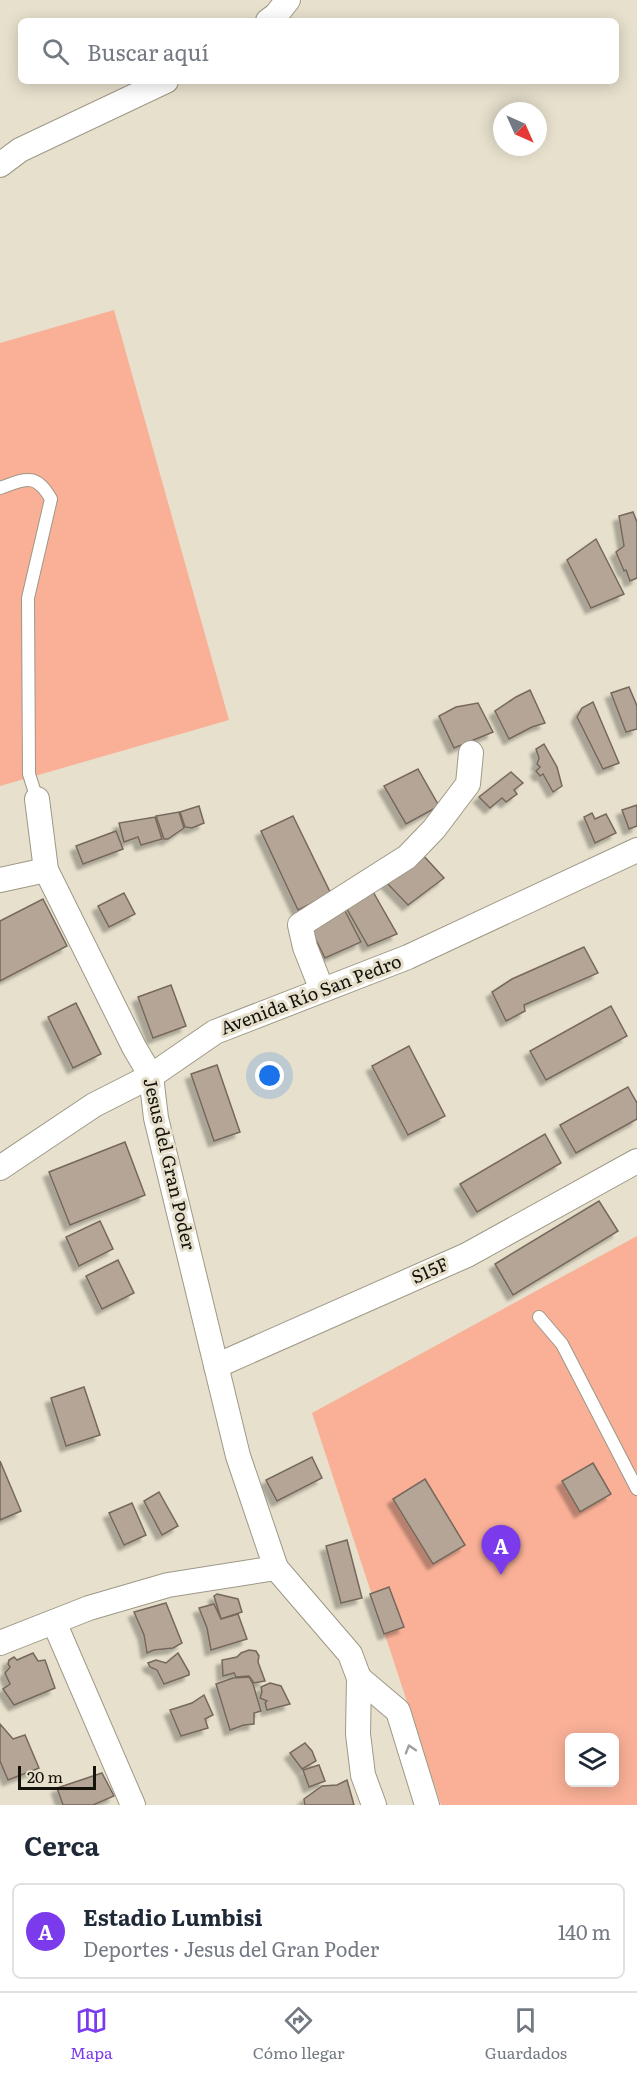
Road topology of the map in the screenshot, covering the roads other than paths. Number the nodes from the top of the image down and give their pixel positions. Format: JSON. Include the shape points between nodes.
{"nodes":[{"id":1,"x":288,"y":0,"type":"edge"},
{"id":2,"x":272,"y":18,"type":"edge"},
{"id":3,"x":160,"y":84,"type":"edge"},
{"id":4,"x":0,"y":165,"type":"edge"},
{"id":5,"x":0,"y":488,"type":"edge"},
{"id":6,"x":471,"y":753,"type":"dead end"},
{"id":7,"x":37,"y":799,"type":"joint"},
{"id":8,"x":637,"y":850,"type":"edge"},
{"id":9,"x":46,"y":870,"type":"junction"},
{"id":10,"x":0,"y":880,"type":"edge"},
{"id":11,"x":322,"y":990,"type":"junction"},
{"id":12,"x":151,"y":1076,"type":"junction"},
{"id":13,"x":637,"y":1161,"type":"edge"},
{"id":14,"x":0,"y":1168,"type":"edge"},
{"id":15,"x":539,"y":1317,"type":"dead end"},
{"id":16,"x":216,"y":1366,"type":"junction"},
{"id":17,"x":637,"y":1489,"type":"edge"},
{"id":18,"x":276,"y":1568,"type":"junction"},
{"id":19,"x":54,"y":1622,"type":"junction"},
{"id":20,"x":0,"y":1643,"type":"edge"},
{"id":21,"x":359,"y":1678,"type":"junction"},
{"id":22,"x":133,"y":1805,"type":"edge"},
{"id":23,"x":374,"y":1805,"type":"edge"},
{"id":24,"x":427,"y":1805,"type":"edge"}],
"edges":[{"from":1,"to":2,"type":"street"},
{"from":3,"to":4,"type":"street","via":[[20,150]]},
{"from":5,"to":7,"type":"lane","name":"Jesus del Gran Poder","via":[[24,479],[36,481],[51,499],[28,598],[29,774]]},
{"from":6,"to":11,"type":"street","via":[[468,784],[407,857],[300,925]]},
{"from":7,"to":9,"type":"street","name":"Jesus del Gran Poder"},
{"from":8,"to":11,"type":"street","name":"Avenida Río San Pedro","via":[[408,957]]},
{"from":9,"to":10,"type":"street"},
{"from":9,"to":12,"type":"street","name":"Jesus del Gran Poder"},
{"from":11,"to":12,"type":"street","name":"Avenida Río San Pedro","via":[[215,1032]]},
{"from":12,"to":14,"type":"street","name":"Avenida Río San Pedro","via":[[94,1105]]},
{"from":12,"to":16,"type":"street","name":"Jesus del Gran Poder","via":[[156,1118]]},
{"from":13,"to":16,"type":"street","name":"S15F","via":[[466,1255]]},
{"from":15,"to":17,"type":"lane","via":[[562,1344]]},
{"from":16,"to":18,"type":"street","name":"Jesus del Gran Poder","via":[[238,1456]]},
{"from":18,"to":19,"type":"street","via":[[168,1585]]},
{"from":18,"to":21,"type":"street","name":"Jesus del Gran Poder","via":[[350,1654]]},
{"from":19,"to":20,"type":"street"},
{"from":19,"to":22,"type":"street"},
{"from":21,"to":23,"type":"street","name":"Jesus del Gran Poder","via":[[358,1734],[363,1776]]},
{"from":24,"to":21,"type":"street","name":"Jesus del Gran Poder","one_way":true,"via":[[398,1712]]}]}
